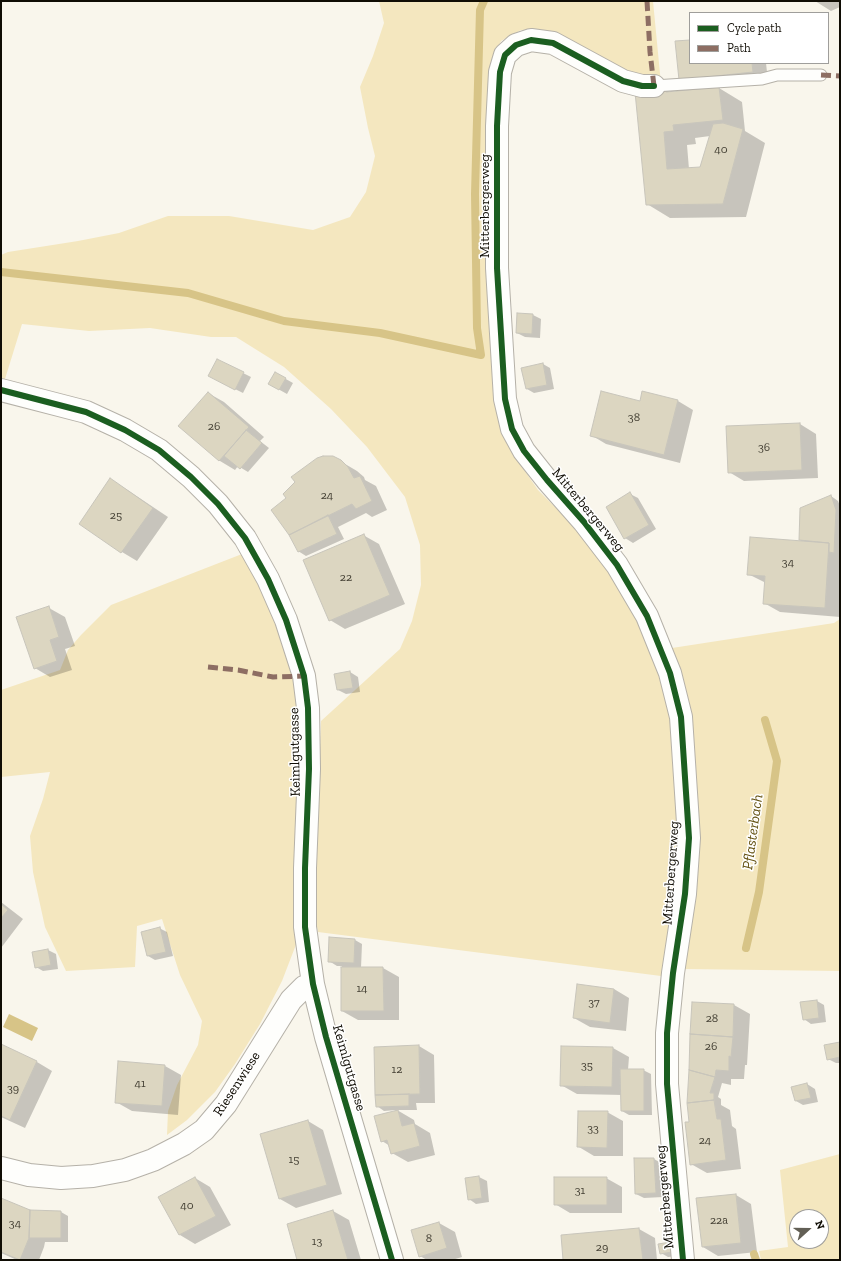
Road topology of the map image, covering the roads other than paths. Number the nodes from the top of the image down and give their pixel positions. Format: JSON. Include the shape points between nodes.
{"nodes":[{"id":1,"x":821,"y":75,"type":"dead end"},
{"id":2,"x":654,"y":86,"type":"joint"},
{"id":3,"x":1,"y":390,"type":"edge"},
{"id":4,"x":313,"y":984,"type":"junction"},
{"id":5,"x":1,"y":1168,"type":"edge"},
{"id":6,"x":392,"y":1260,"type":"edge"},
{"id":7,"x":683,"y":1260,"type":"edge"}],
"edges":[{"from":1,"to":2,"type":"lane","name":"Mitterbergerweg","via":[[777,75],[762,79]]},
{"from":2,"to":7,"type":"street","name":"Mitterbergerweg","via":[[623,81],[553,43],[531,40],[516,45],[505,55],[500,72],[497,126],[497,268],[505,399],[512,429],[524,451],[617,565],[647,616],[670,673],[681,717],[689,838],[685,894],[667,1033],[667,1088]]},
{"from":3,"to":4,"type":"street","name":"Keimlgutgasse","via":[[86,412],[159,450],[218,504],[244,538],[268,579],[288,627],[304,676],[308,708],[305,927]]},
{"from":4,"to":5,"type":"street","name":"Riesenwiese","via":[[304,987],[291,1000],[226,1104],[204,1130],[184,1144],[153,1160],[125,1170],[93,1176],[61,1178],[30,1175]]},
{"from":4,"to":6,"type":"street","name":"Keimlgutgasse","via":[[326,1037]]}]}
